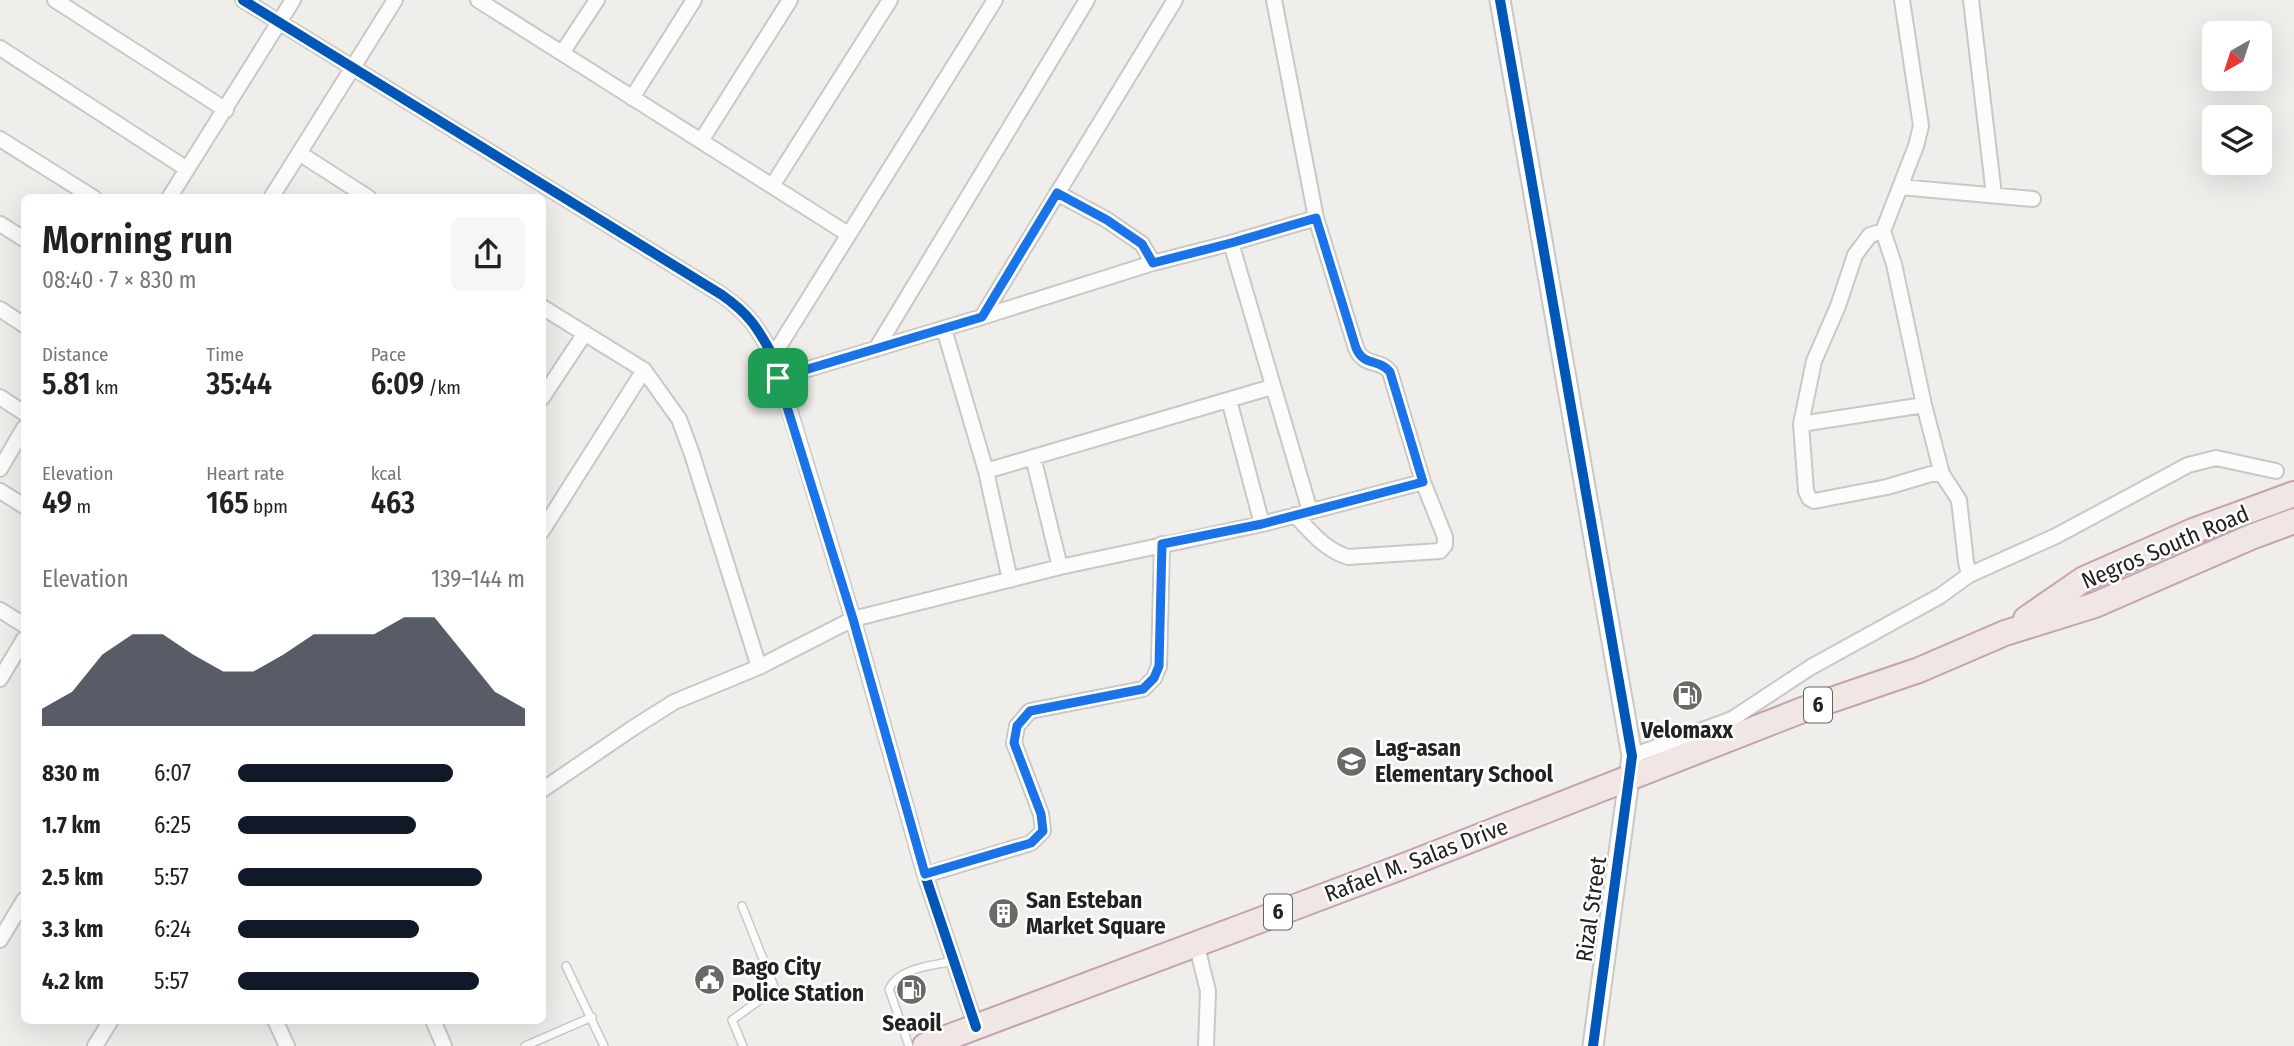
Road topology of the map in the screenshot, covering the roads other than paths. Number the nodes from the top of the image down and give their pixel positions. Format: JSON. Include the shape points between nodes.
{"nodes":[{"id":1,"x":55,"y":0,"type":"edge"},
{"id":2,"x":243,"y":0,"type":"edge"},
{"id":3,"x":293,"y":0,"type":"edge"},
{"id":4,"x":395,"y":0,"type":"edge"},
{"id":5,"x":478,"y":0,"type":"edge"},
{"id":6,"x":597,"y":0,"type":"edge"},
{"id":7,"x":694,"y":0,"type":"edge"},
{"id":8,"x":790,"y":0,"type":"edge"},
{"id":9,"x":890,"y":0,"type":"edge"},
{"id":10,"x":995,"y":0,"type":"edge"},
{"id":11,"x":1087,"y":0,"type":"edge"},
{"id":12,"x":1175,"y":0,"type":"edge"},
{"id":13,"x":1275,"y":0,"type":"edge"},
{"id":14,"x":1500,"y":0,"type":"edge"},
{"id":15,"x":1902,"y":0,"type":"edge"},
{"id":16,"x":1971,"y":0,"type":"edge"},
{"id":17,"x":495,"y":4,"type":"edge"},
{"id":18,"x":279,"y":23,"type":"junction"},
{"id":19,"x":0,"y":48,"type":"edge"},
{"id":20,"x":562,"y":53,"type":"junction"},
{"id":21,"x":352,"y":68,"type":"junction"},
{"id":22,"x":632,"y":98,"type":"junction"},
{"id":23,"x":226,"y":110,"type":"junction"},
{"id":24,"x":0,"y":139,"type":"edge"},
{"id":25,"x":701,"y":141,"type":"junction"},
{"id":26,"x":299,"y":153,"type":"junction"},
{"id":27,"x":187,"y":169,"type":"junction"},
{"id":28,"x":772,"y":186,"type":"junction"},
{"id":29,"x":1900,"y":187,"type":"junction"},
{"id":30,"x":1057,"y":193,"type":"junction"},
{"id":31,"x":88,"y":194,"type":"edge"},
{"id":32,"x":171,"y":194,"type":"edge"},
{"id":33,"x":273,"y":194,"type":"edge"},
{"id":34,"x":363,"y":194,"type":"edge"},
{"id":35,"x":1994,"y":195,"type":"junction"},
{"id":36,"x":2033,"y":199,"type":"dead end"},
{"id":37,"x":1316,"y":218,"type":"junction"},
{"id":38,"x":0,"y":224,"type":"edge"},
{"id":39,"x":1883,"y":231,"type":"junction"},
{"id":40,"x":848,"y":234,"type":"junction"},
{"id":41,"x":21,"y":237,"type":"edge"},
{"id":42,"x":1231,"y":243,"type":"junction"},
{"id":43,"x":1153,"y":263,"type":"junction"},
{"id":44,"x":0,"y":309,"type":"edge"},
{"id":45,"x":546,"y":309,"type":"edge"},
{"id":46,"x":982,"y":317,"type":"junction"},
{"id":47,"x":21,"y":323,"type":"edge"},
{"id":48,"x":944,"y":329,"type":"junction"},
{"id":49,"x":585,"y":333,"type":"junction"},
{"id":50,"x":876,"y":349,"type":"junction"},
{"id":51,"x":773,"y":356,"type":"junction"},
{"id":52,"x":644,"y":370,"type":"junction"},
{"id":53,"x":778,"y":378,"type":"junction"},
{"id":54,"x":1272,"y":387,"type":"junction"},
{"id":55,"x":546,"y":392,"type":"edge"},
{"id":56,"x":0,"y":397,"type":"edge"},
{"id":57,"x":1229,"y":400,"type":"junction"},
{"id":58,"x":1924,"y":405,"type":"junction"},
{"id":59,"x":21,"y":411,"type":"edge"},
{"id":60,"x":1801,"y":424,"type":"junction"},
{"id":61,"x":21,"y":433,"type":"edge"},
{"id":62,"x":1033,"y":457,"type":"junction"},
{"id":63,"x":0,"y":469,"type":"edge"},
{"id":64,"x":986,"y":471,"type":"junction"},
{"id":65,"x":2276,"y":471,"type":"dead end"},
{"id":66,"x":1942,"y":474,"type":"junction"},
{"id":67,"x":1423,"y":482,"type":"junction"},
{"id":68,"x":0,"y":491,"type":"edge"},
{"id":69,"x":2294,"y":494,"type":"edge"},
{"id":70,"x":21,"y":504,"type":"edge"},
{"id":71,"x":1302,"y":513,"type":"junction"},
{"id":72,"x":2294,"y":522,"type":"edge"},
{"id":73,"x":1262,"y":524,"type":"junction"},
{"id":74,"x":546,"y":525,"type":"edge"},
{"id":75,"x":1162,"y":544,"type":"junction"},
{"id":76,"x":1060,"y":567,"type":"junction"},
{"id":77,"x":1969,"y":576,"type":"junction"},
{"id":78,"x":1010,"y":580,"type":"junction"},
{"id":79,"x":0,"y":610,"type":"edge"},
{"id":80,"x":853,"y":619,"type":"junction"},
{"id":81,"x":21,"y":623,"type":"edge"},
{"id":82,"x":2006,"y":633,"type":"junction"},
{"id":83,"x":21,"y":644,"type":"edge"},
{"id":84,"x":759,"y":667,"type":"junction"},
{"id":85,"x":0,"y":679,"type":"edge"},
{"id":86,"x":1632,"y":767,"type":"junction"},
{"id":87,"x":546,"y":787,"type":"edge"},
{"id":88,"x":925,"y":874,"type":"junction"},
{"id":89,"x":21,"y":905,"type":"edge"},
{"id":90,"x":742,"y":906,"type":"dead end"},
{"id":91,"x":0,"y":940,"type":"edge"},
{"id":92,"x":1197,"y":948,"type":"junction"},
{"id":93,"x":953,"y":961,"type":"junction"},
{"id":94,"x":566,"y":966,"type":"dead end"},
{"id":95,"x":592,"y":1017,"type":"junction"},
{"id":96,"x":109,"y":1024,"type":"edge"},
{"id":97,"x":277,"y":1024,"type":"edge"},
{"id":98,"x":435,"y":1024,"type":"edge"},
{"id":99,"x":976,"y":1027,"type":"junction"},
{"id":100,"x":95,"y":1046,"type":"edge"},
{"id":101,"x":287,"y":1046,"type":"edge"},
{"id":102,"x":444,"y":1046,"type":"edge"},
{"id":103,"x":525,"y":1046,"type":"edge"},
{"id":104,"x":604,"y":1046,"type":"edge"},
{"id":105,"x":743,"y":1046,"type":"edge"},
{"id":106,"x":909,"y":1046,"type":"edge"},
{"id":107,"x":925,"y":1046,"type":"edge"},
{"id":108,"x":1206,"y":1046,"type":"edge"},
{"id":109,"x":1593,"y":1046,"type":"edge"}],
"edges":[{"from":1,"to":23,"type":"street"},
{"from":2,"to":18,"type":"street"},
{"from":3,"to":18,"type":"street"},
{"from":4,"to":21,"type":"street"},
{"from":5,"to":17,"type":"street"},
{"from":6,"to":20,"type":"street"},
{"from":7,"to":22,"type":"street"},
{"from":8,"to":25,"type":"street"},
{"from":9,"to":28,"type":"street"},
{"from":10,"to":40,"type":"street"},
{"from":11,"to":50,"type":"street"},
{"from":12,"to":30,"type":"street"},
{"from":13,"to":37,"type":"street"},
{"from":14,"to":86,"type":"street","name":"Rizal Street"},
{"from":15,"to":29,"type":"street","via":[[1921,126]]},
{"from":16,"to":35,"type":"street"},
{"from":17,"to":20,"type":"street"},
{"from":18,"to":21,"type":"street"},
{"from":18,"to":23,"type":"street"},
{"from":19,"to":27,"type":"street"},
{"from":20,"to":22,"type":"street"},
{"from":21,"to":26,"type":"street"},
{"from":21,"to":51,"type":"street","via":[[722,295],[744,311]]},
{"from":22,"to":25,"type":"street"},
{"from":23,"to":27,"type":"street"},
{"from":24,"to":31,"type":"street"},
{"from":25,"to":28,"type":"street"},
{"from":26,"to":33,"type":"street"},
{"from":26,"to":34,"type":"street"},
{"from":27,"to":32,"type":"street"},
{"from":28,"to":40,"type":"street"},
{"from":29,"to":35,"type":"street"},
{"from":29,"to":39,"type":"street"},
{"from":30,"to":43,"type":"street","via":[[1142,244]]},
{"from":30,"to":46,"type":"street"},
{"from":35,"to":36,"type":"street"},
{"from":37,"to":42,"type":"street"},
{"from":37,"to":67,"type":"street","via":[[1359,356],[1390,372]]},
{"from":38,"to":41,"type":"street"},
{"from":39,"to":58,"type":"street"},
{"from":39,"to":60,"type":"street","via":[[1870,235],[1855,255],[1814,361]]},
{"from":40,"to":51,"type":"street"},
{"from":42,"to":43,"type":"street"},
{"from":42,"to":54,"type":"street"},
{"from":43,"to":46,"type":"street"},
{"from":44,"to":47,"type":"street"},
{"from":45,"to":49,"type":"street"},
{"from":46,"to":48,"type":"street"},
{"from":48,"to":50,"type":"street"},
{"from":48,"to":64,"type":"street"},
{"from":49,"to":52,"type":"street"},
{"from":49,"to":55,"type":"street"},
{"from":50,"to":53,"type":"street"},
{"from":51,"to":53,"type":"street"},
{"from":52,"to":74,"type":"street"},
{"from":52,"to":84,"type":"street","via":[[679,419]]},
{"from":53,"to":80,"type":"street"},
{"from":54,"to":57,"type":"street"},
{"from":54,"to":71,"type":"street"},
{"from":56,"to":59,"type":"street"},
{"from":57,"to":62,"type":"street"},
{"from":57,"to":73,"type":"street"},
{"from":58,"to":60,"type":"street"},
{"from":58,"to":66,"type":"street"},
{"from":60,"to":66,"type":"street","via":[[1806,491],[1814,501]]},
{"from":61,"to":63,"type":"street"},
{"from":62,"to":64,"type":"street"},
{"from":62,"to":76,"type":"street"},
{"from":64,"to":78,"type":"street"},
{"from":65,"to":77,"type":"street","via":[[2216,458],[2188,465],[2056,536]]},
{"from":66,"to":77,"type":"street","via":[[1959,500]]},
{"from":67,"to":71,"type":"street"},
{"from":67,"to":71,"type":"street","via":[[1445,537],[1440,551],[1336,554],[1317,539]]},
{"from":68,"to":70,"type":"street"},
{"from":69,"to":82,"type":"highway","name":"Negros South Road","via":[[2193,531],[2084,579]]},
{"from":71,"to":73,"type":"street"},
{"from":72,"to":82,"type":"highway","name":"Negros South Road","number":"6","via":[[2095,605]]},
{"from":73,"to":75,"type":"street"},
{"from":75,"to":76,"type":"street"},
{"from":75,"to":88,"type":"street","via":[[1159,666],[1154,678],[1143,689],[1030,711],[1017,726],[1014,743],[1043,831],[1031,843]]},
{"from":76,"to":78,"type":"street"},
{"from":77,"to":86,"type":"street","via":[[1811,667],[1732,719]]},
{"from":78,"to":80,"type":"street"},
{"from":79,"to":81,"type":"street"},
{"from":80,"to":84,"type":"street"},
{"from":80,"to":88,"type":"street"},
{"from":82,"to":86,"type":"highway","name":"Negros South Road","number":"6","via":[[1919,670]]},
{"from":83,"to":85,"type":"street"},
{"from":84,"to":87,"type":"street","via":[[674,702]]},
{"from":86,"to":92,"type":"highway","name":"Rafael M. Salas Drive","number":"6","via":[[1404,866]]},
{"from":86,"to":109,"type":"street","name":"Rizal Street"},
{"from":88,"to":93,"type":"street"},
{"from":89,"to":91,"type":"street"},
{"from":90,"to":105,"type":"lane","via":[[775,989],[732,1020]]},
{"from":92,"to":99,"type":"highway","name":"Rafael M. Salas Drive","number":"6"},
{"from":92,"to":108,"type":"street","via":[[1209,1008]]},
{"from":93,"to":99,"type":"street"},
{"from":93,"to":106,"type":"lane","via":[[907,972],[892,981],[889,989]]},
{"from":94,"to":95,"type":"lane"},
{"from":95,"to":103,"type":"lane"},
{"from":95,"to":104,"type":"lane"},
{"from":96,"to":100,"type":"street"},
{"from":97,"to":101,"type":"street"},
{"from":98,"to":102,"type":"street"},
{"from":99,"to":107,"type":"highway","name":"Rafael M. Salas Drive","number":"6"}]}
